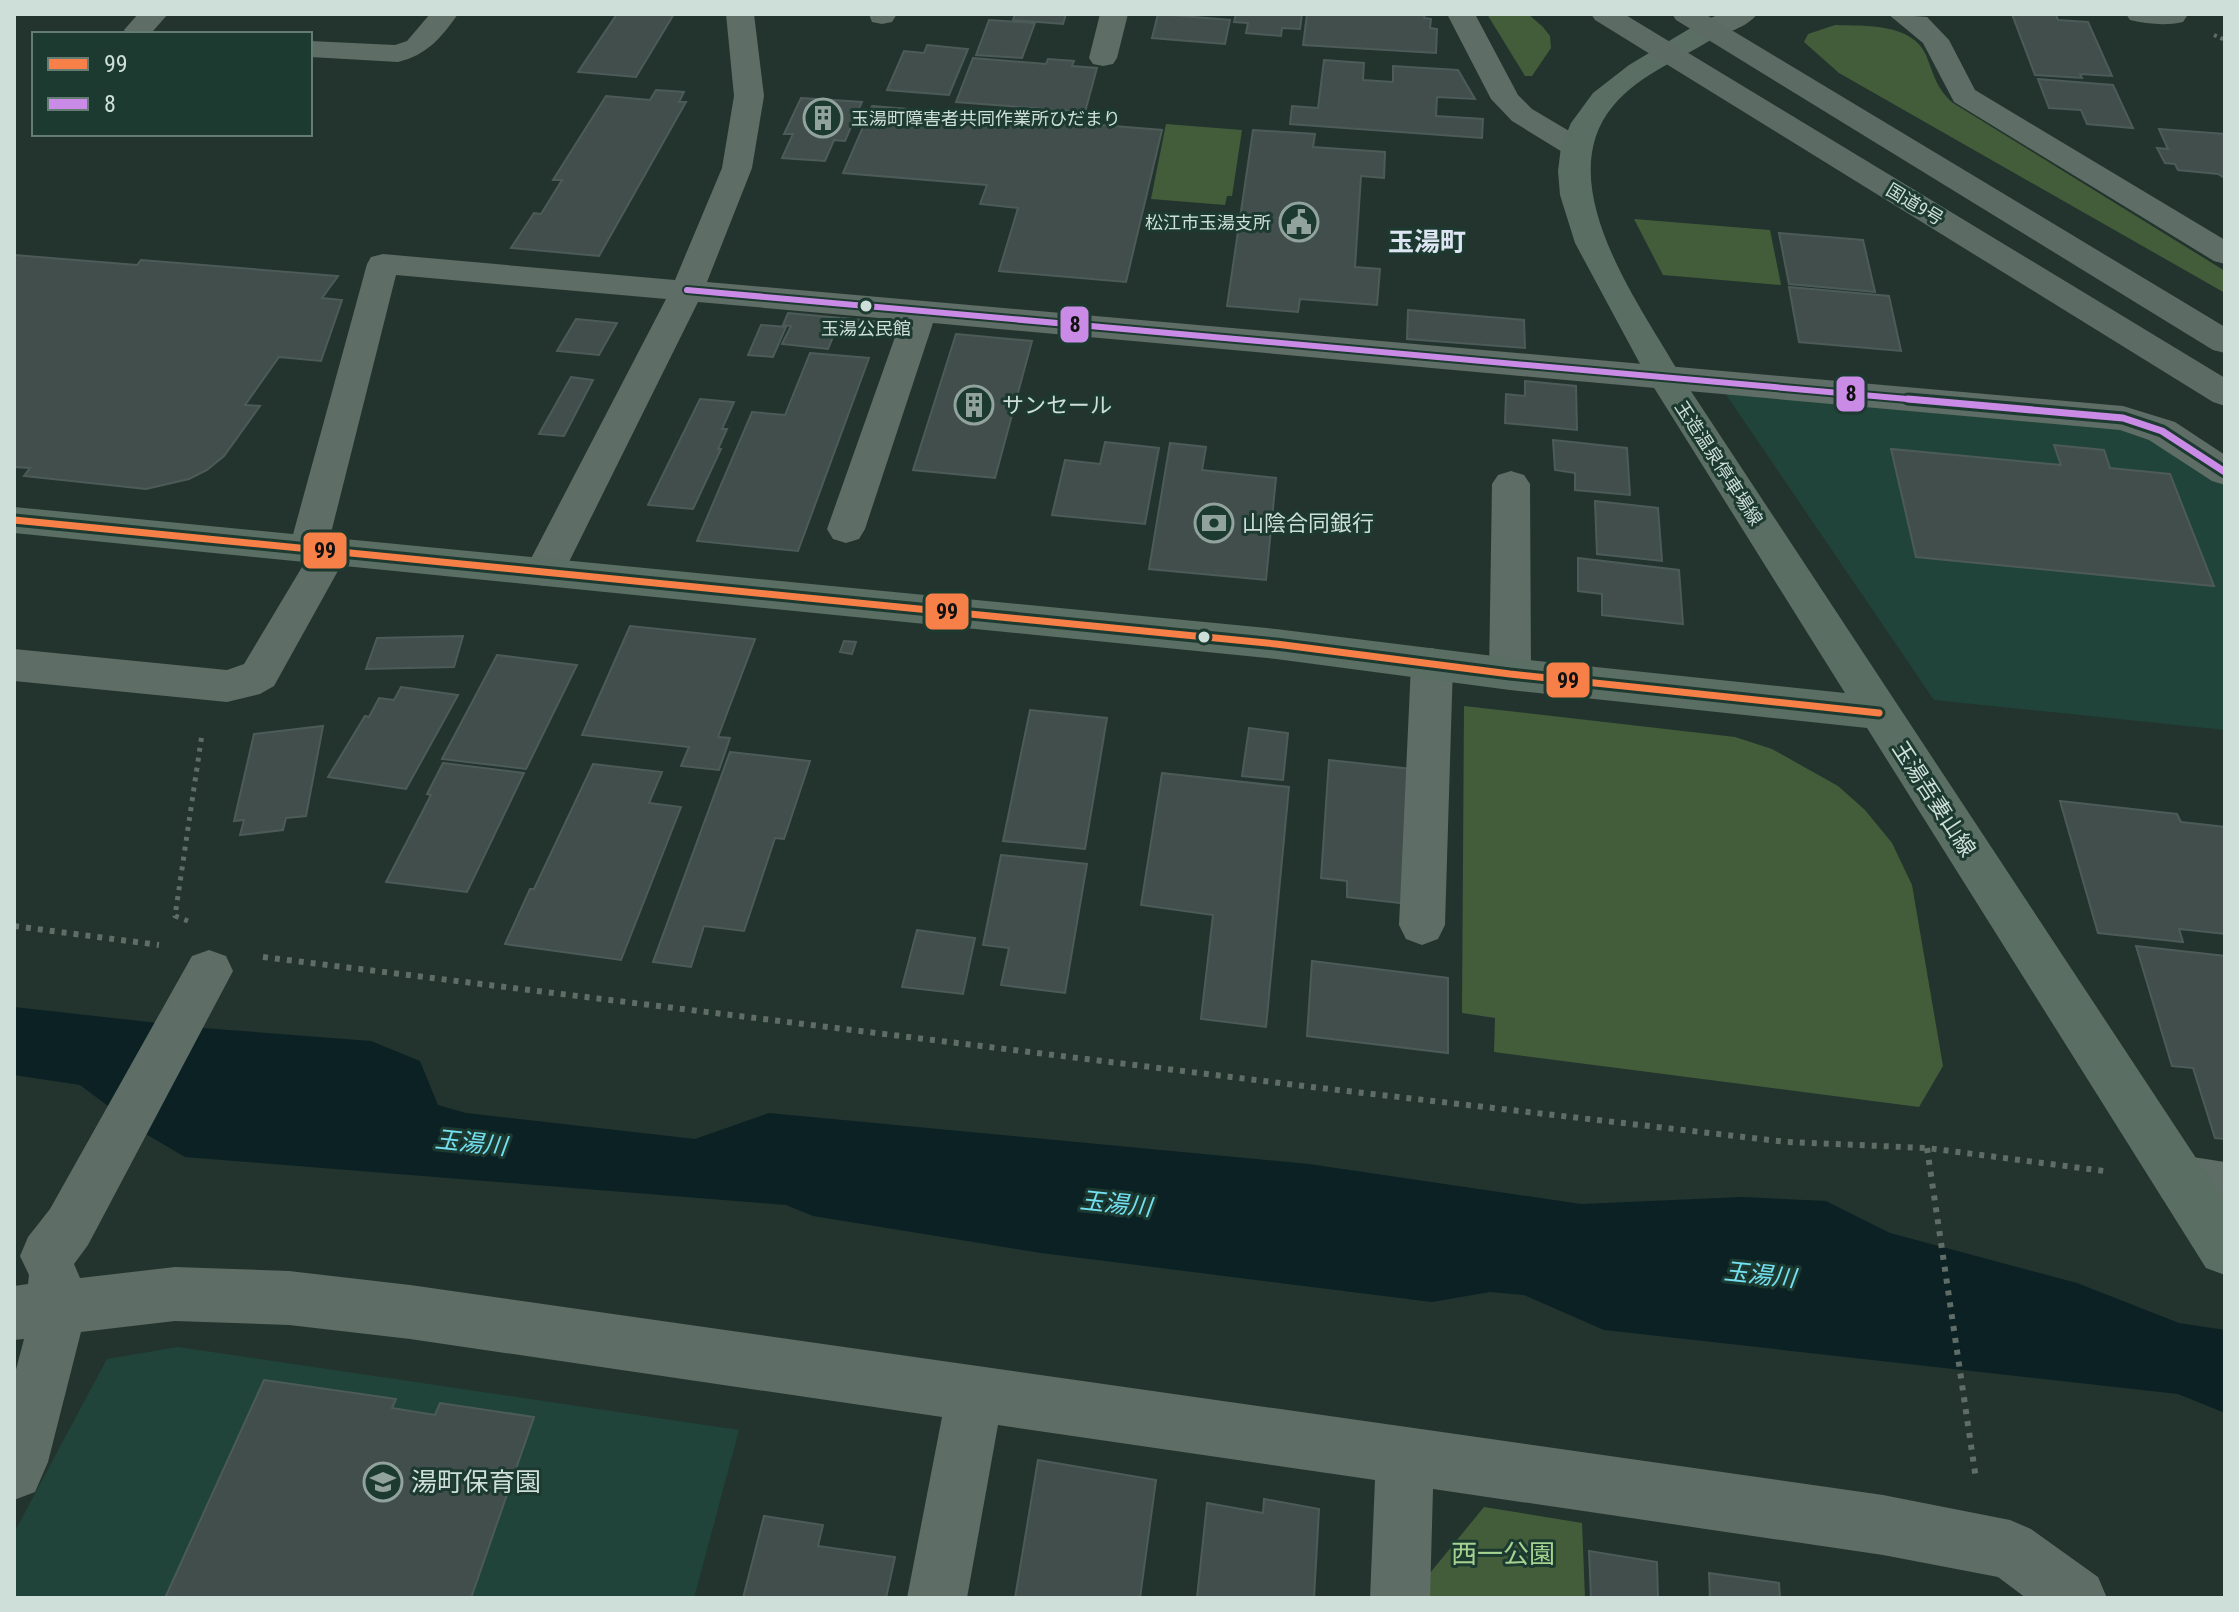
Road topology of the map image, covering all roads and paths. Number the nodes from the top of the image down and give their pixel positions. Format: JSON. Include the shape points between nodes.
{"nodes":[{"id":1,"x":154,"y":14,"type":"edge"},
{"id":2,"x":444,"y":14,"type":"edge"},
{"id":3,"x":740,"y":14,"type":"edge"},
{"id":4,"x":1114,"y":14,"type":"edge"},
{"id":5,"x":1461,"y":14,"type":"edge"},
{"id":6,"x":1605,"y":14,"type":"edge"},
{"id":7,"x":1743,"y":14,"type":"edge"},
{"id":8,"x":1902,"y":14,"type":"edge"},
{"id":9,"x":2140,"y":14,"type":"edge"},
{"id":10,"x":2173,"y":16,"type":"dead end"},
{"id":11,"x":1698,"y":21,"type":"edge"},
{"id":12,"x":140,"y":32,"type":"edge"},
{"id":13,"x":312,"y":49,"type":"edge"},
{"id":14,"x":1670,"y":55,"type":"junction"},
{"id":15,"x":1103,"y":58,"type":"dead end"},
{"id":16,"x":1575,"y":147,"type":"junction"},
{"id":17,"x":2225,"y":254,"type":"edge"},
{"id":18,"x":687,"y":290,"type":"junction"},
{"id":19,"x":921,"y":310,"type":"junction"},
{"id":20,"x":2225,"y":342,"type":"edge"},
{"id":21,"x":1663,"y":375,"type":"junction"},
{"id":22,"x":2225,"y":394,"type":"edge"},
{"id":23,"x":2225,"y":472,"type":"edge"},
{"id":24,"x":1511,"y":484,"type":"dead end"},
{"id":25,"x":14,"y":520,"type":"edge"},
{"id":26,"x":846,"y":529,"type":"dead end"},
{"id":27,"x":319,"y":550,"type":"junction"},
{"id":28,"x":544,"y":572,"type":"junction"},
{"id":29,"x":1432,"y":664,"type":"junction"},
{"id":30,"x":14,"y":665,"type":"edge"},
{"id":31,"x":1510,"y":674,"type":"junction"},
{"id":32,"x":209,"y":686,"type":"junction"},
{"id":33,"x":1879,"y":713,"type":"junction"},
{"id":34,"x":1422,"y":925,"type":"dead end"},
{"id":35,"x":14,"y":926,"type":"edge"},
{"id":36,"x":210,"y":950,"type":"junction"},
{"id":37,"x":1927,"y":1148,"type":"junction"},
{"id":38,"x":2209,"y":1209,"type":"edge"},
{"id":39,"x":41,"y":1270,"type":"edge"},
{"id":40,"x":975,"y":1393,"type":"junction"},
{"id":41,"x":1405,"y":1456,"type":"junction"},
{"id":42,"x":1974,"y":1466,"type":"dead end"},
{"id":43,"x":14,"y":1471,"type":"edge"},
{"id":44,"x":937,"y":1598,"type":"edge"},
{"id":45,"x":1400,"y":1598,"type":"edge"},
{"id":46,"x":2077,"y":1598,"type":"edge"}],
"edges":[{"from":1,"to":12,"type":"street"},
{"from":2,"to":13,"type":"street","via":[[417,47],[398,54]]},
{"from":3,"to":18,"type":"street","via":[[749,96],[737,168]]},
{"from":4,"to":15,"type":"street"},
{"from":5,"to":16,"type":"street","via":[[1506,99]]},
{"from":6,"to":14,"type":"highway","name":"国道9号"},
{"from":7,"to":11,"type":"street"},
{"from":8,"to":17,"type":"street","via":[[1929,30],[1964,96]]},
{"from":9,"to":10,"type":"street"},
{"from":11,"to":14,"type":"main road","name":"玉造温泉停車場線"},
{"from":11,"to":20,"type":"highway","name":"国道9号"},
{"from":14,"to":16,"type":"main road","name":"玉造温泉停車場線","via":[[1604,98]]},
{"from":14,"to":22,"type":"highway","name":"国道9号"},
{"from":16,"to":21,"type":"main road","name":"玉造温泉停車場線","via":[[1578,213],[1589,242]]},
{"from":18,"to":19,"type":"street"},
{"from":18,"to":27,"type":"street","via":[[383,264]]},
{"from":18,"to":28,"type":"street"},
{"from":19,"to":21,"type":"street"},
{"from":19,"to":26,"type":"street"},
{"from":21,"to":23,"type":"street","via":[[2123,418],[2162,431]]},
{"from":21,"to":33,"type":"main road","name":"玉造温泉停車場線"},
{"from":24,"to":31,"type":"street"},
{"from":25,"to":27,"type":"main road"},
{"from":27,"to":28,"type":"main road"},
{"from":27,"to":32,"type":"street","via":[[259,675],[245,683]]},
{"from":28,"to":29,"type":"main road"},
{"from":29,"to":31,"type":"main road"},
{"from":29,"to":34,"type":"street"},
{"from":30,"to":32,"type":"street"},
{"from":31,"to":33,"type":"main road"},
{"from":32,"to":36,"type":"path","via":[[175,916]]},
{"from":33,"to":38,"type":"main road","name":"玉湯吾妻山線"},
{"from":35,"to":36,"type":"path"},
{"from":36,"to":37,"type":"path","via":[[1756,1138]]},
{"from":36,"to":39,"type":"street"},
{"from":37,"to":38,"type":"path"},
{"from":37,"to":42,"type":"path"},
{"from":39,"to":40,"type":"street","via":[[175,1294],[289,1298]]},
{"from":39,"to":43,"type":"street"},
{"from":40,"to":41,"type":"street"},
{"from":40,"to":44,"type":"street"},
{"from":41,"to":45,"type":"street"},
{"from":41,"to":46,"type":"street","via":[[1867,1523],[2010,1550]]}]}
